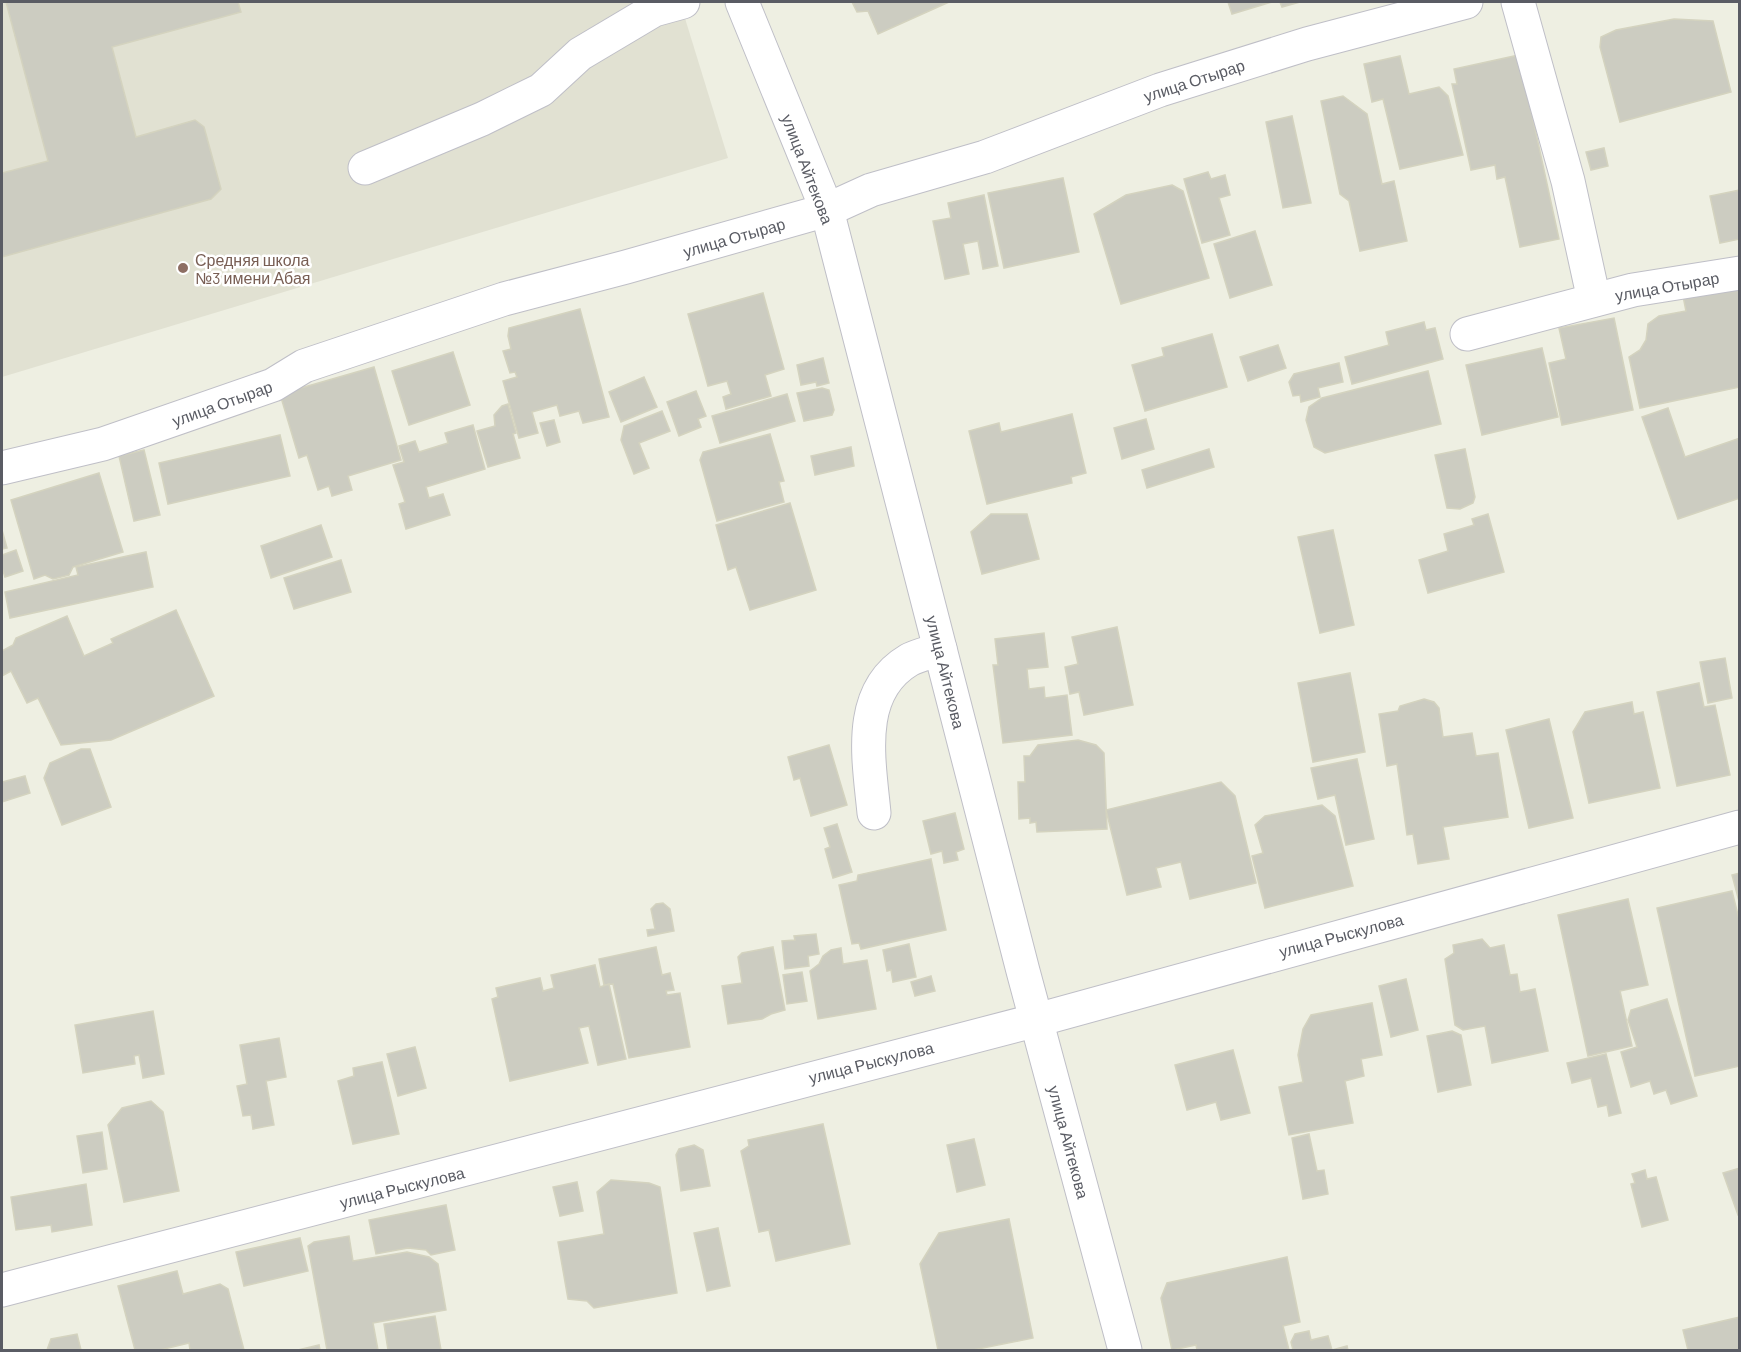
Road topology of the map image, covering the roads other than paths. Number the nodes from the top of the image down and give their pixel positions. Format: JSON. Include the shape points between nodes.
{"nodes":[{"id":1,"x":683,"y":2,"type":"edge"},
{"id":2,"x":742,"y":2,"type":"edge"},
{"id":3,"x":1466,"y":2,"type":"edge"},
{"id":4,"x":1518,"y":2,"type":"edge"},
{"id":5,"x":365,"y":168,"type":"dead end"},
{"id":6,"x":827,"y":210,"type":"junction"},
{"id":7,"x":1740,"y":273,"type":"edge"},
{"id":8,"x":1594,"y":300,"type":"junction"},
{"id":9,"x":1467,"y":334,"type":"dead end"},
{"id":10,"x":2,"y":468,"type":"edge"},
{"id":11,"x":940,"y":649,"type":"junction"},
{"id":12,"x":874,"y":813,"type":"dead end"},
{"id":13,"x":1740,"y":826,"type":"edge"},
{"id":14,"x":1037,"y":1020,"type":"junction"},
{"id":15,"x":2,"y":1290,"type":"edge"},
{"id":16,"x":1125,"y":1350,"type":"edge"}],
"edges":[{"from":1,"to":5,"type":"street","via":[[654,10],[580,54],[541,90]]},
{"from":2,"to":6,"type":"street","name":"улица Айтекова"},
{"from":3,"to":6,"type":"street","name":"улица Отырар","via":[[1307,44],[1160,90],[985,157],[871,190]]},
{"from":4,"to":8,"type":"street","via":[[1568,182]]},
{"from":6,"to":10,"type":"street","name":"улица Отырар","via":[[504,299],[304,366],[273,386],[186,417],[103,444]]},
{"from":6,"to":11,"type":"street","name":"улица Айтекова"},
{"from":7,"to":8,"type":"street","name":"улица Отырар"},
{"from":8,"to":9,"type":"street","name":"улица Отырар"},
{"from":11,"to":12,"type":"street","via":[[909,660],[883,682],[870,713]]},
{"from":11,"to":14,"type":"street","name":"улица Айтекова"},
{"from":13,"to":14,"type":"street","name":"улица Рыскулова"},
{"from":14,"to":15,"type":"street","name":"улица Рыскулова"},
{"from":14,"to":16,"type":"street","name":"улица Айтекова"}]}
